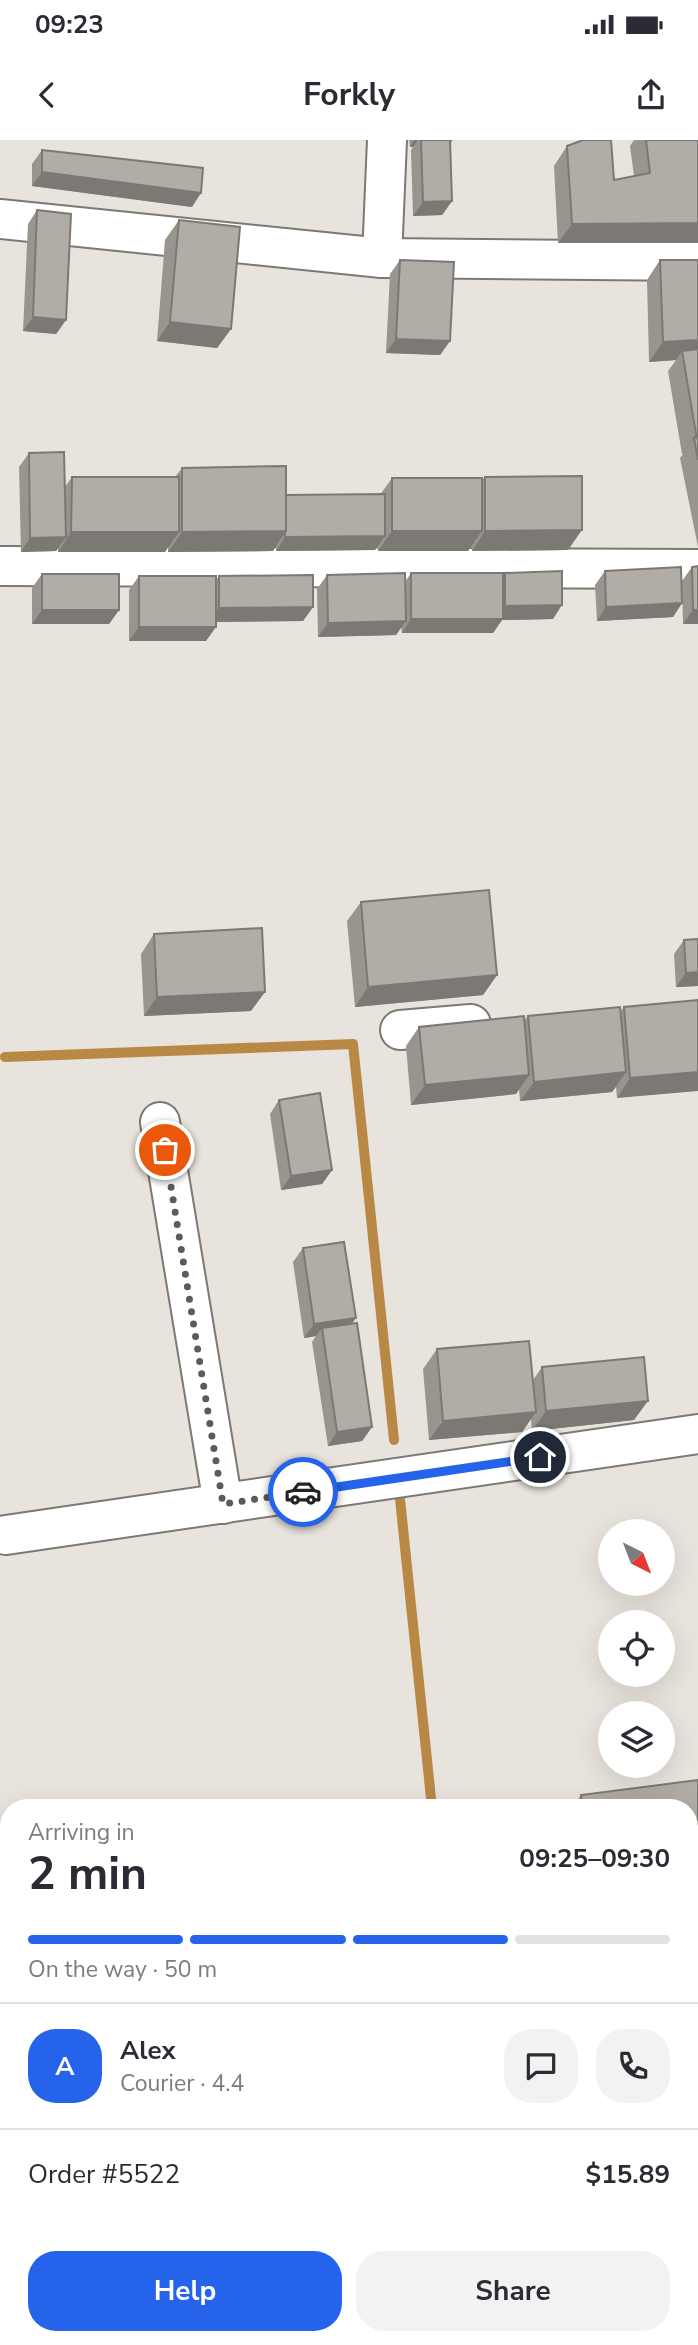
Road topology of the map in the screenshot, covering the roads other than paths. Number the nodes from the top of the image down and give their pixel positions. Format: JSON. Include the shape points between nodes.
{"nodes":[{"id":1,"x":387,"y":140,"type":"edge"},
{"id":2,"x":0,"y":219,"type":"edge"},
{"id":3,"x":382,"y":258,"type":"junction"},
{"id":4,"x":698,"y":261,"type":"edge"},
{"id":5,"x":0,"y":566,"type":"edge"},
{"id":6,"x":698,"y":569,"type":"edge"},
{"id":7,"x":508,"y":1021,"type":"edge"},
{"id":8,"x":400,"y":1030,"type":"dead end"},
{"id":9,"x":160,"y":1122,"type":"dead end"},
{"id":10,"x":698,"y":1434,"type":"edge"},
{"id":11,"x":223,"y":1504,"type":"junction"},
{"id":12,"x":6,"y":1535,"type":"dead end"}],
"edges":[{"from":1,"to":3,"type":"street"},
{"from":2,"to":3,"type":"street"},
{"from":3,"to":4,"type":"street"},
{"from":5,"to":6,"type":"street"},
{"from":7,"to":8,"type":"street"},
{"from":9,"to":11,"type":"street"},
{"from":10,"to":11,"type":"street"},
{"from":11,"to":12,"type":"street"}]}
